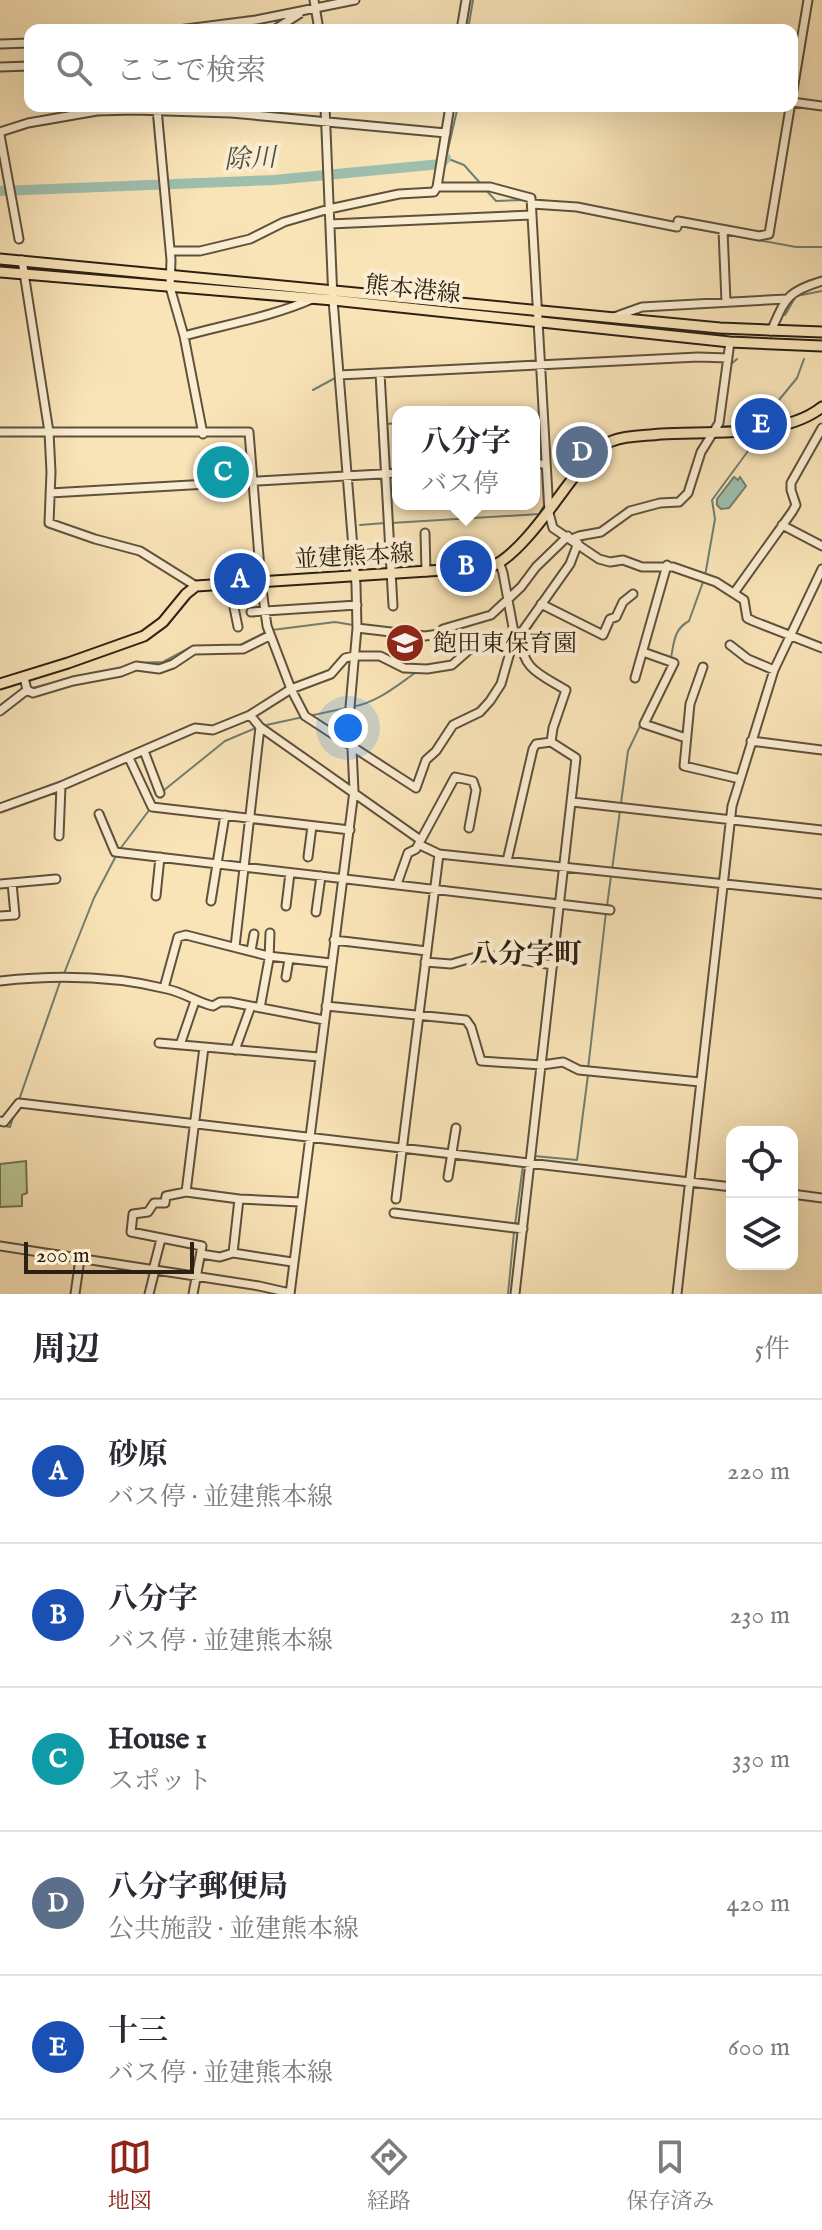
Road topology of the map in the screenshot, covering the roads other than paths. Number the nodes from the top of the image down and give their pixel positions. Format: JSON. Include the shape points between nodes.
{"nodes":[{"id":1,"x":314,"y":0,"type":"edge"},
{"id":2,"x":355,"y":0,"type":"edge"},
{"id":3,"x":466,"y":0,"type":"edge"},
{"id":4,"x":808,"y":0,"type":"edge"},
{"id":5,"x":316,"y":9,"type":"junction"},
{"id":6,"x":303,"y":12,"type":"junction"},
{"id":7,"x":220,"y":24,"type":"edge"},
{"id":8,"x":284,"y":24,"type":"edge"},
{"id":9,"x":318,"y":24,"type":"edge"},
{"id":10,"x":462,"y":24,"type":"edge"},
{"id":11,"x":24,"y":43,"type":"edge"},
{"id":12,"x":0,"y":44,"type":"edge"},
{"id":13,"x":24,"y":66,"type":"edge"},
{"id":14,"x":0,"y":67,"type":"edge"},
{"id":15,"x":798,"y":68,"type":"edge"},
{"id":16,"x":798,"y":103,"type":"edge"},
{"id":17,"x":822,"y":106,"type":"edge"},
{"id":18,"x":91,"y":112,"type":"edge"},
{"id":19,"x":157,"y":112,"type":"edge"},
{"id":20,"x":208,"y":112,"type":"edge"},
{"id":21,"x":273,"y":112,"type":"edge"},
{"id":22,"x":325,"y":112,"type":"edge"},
{"id":23,"x":449,"y":112,"type":"edge"},
{"id":24,"x":791,"y":112,"type":"edge"},
{"id":25,"x":272,"y":117,"type":"junction"},
{"id":26,"x":325,"y":122,"type":"junction"},
{"id":27,"x":0,"y":133,"type":"edge"},
{"id":28,"x":446,"y":133,"type":"junction"},
{"id":29,"x":437,"y":187,"type":"junction"},
{"id":30,"x":532,"y":204,"type":"junction"},
{"id":31,"x":329,"y":209,"type":"junction"},
{"id":32,"x":532,"y":215,"type":"junction"},
{"id":33,"x":330,"y":224,"type":"junction"},
{"id":34,"x":723,"y":230,"type":"junction"},
{"id":35,"x":19,"y":239,"type":"dead end"},
{"id":36,"x":170,"y":251,"type":"junction"},
{"id":37,"x":0,"y":259,"type":"edge"},
{"id":38,"x":22,"y":260,"type":"junction"},
{"id":39,"x":0,"y":272,"type":"edge"},
{"id":40,"x":23,"y":273,"type":"junction"},
{"id":41,"x":169,"y":273,"type":"junction"},
{"id":42,"x":822,"y":281,"type":"edge"},
{"id":43,"x":170,"y":287,"type":"junction"},
{"id":44,"x":333,"y":295,"type":"junction"},
{"id":45,"x":314,"y":299,"type":"junction"},
{"id":46,"x":786,"y":299,"type":"junction"},
{"id":47,"x":726,"y":302,"type":"junction"},
{"id":48,"x":537,"y":310,"type":"junction"},
{"id":49,"x":612,"y":317,"type":"junction"},
{"id":50,"x":539,"y":323,"type":"junction"},
{"id":51,"x":771,"y":331,"type":"junction"},
{"id":52,"x":822,"y":332,"type":"edge"},
{"id":53,"x":184,"y":336,"type":"junction"},
{"id":54,"x":730,"y":342,"type":"junction"},
{"id":55,"x":822,"y":346,"type":"edge"},
{"id":56,"x":728,"y":358,"type":"junction"},
{"id":57,"x":541,"y":365,"type":"junction"},
{"id":58,"x":380,"y":373,"type":"junction"},
{"id":59,"x":339,"y":375,"type":"junction"},
{"id":60,"x":822,"y":407,"type":"edge"},
{"id":61,"x":822,"y":428,"type":"edge"},
{"id":62,"x":715,"y":431,"type":"junction"},
{"id":63,"x":0,"y":432,"type":"edge"},
{"id":64,"x":49,"y":432,"type":"junction"},
{"id":65,"x":203,"y":434,"type":"junction"},
{"id":66,"x":540,"y":464,"type":"edge"},
{"id":67,"x":546,"y":464,"type":"junction"},
{"id":68,"x":386,"y":474,"type":"junction"},
{"id":69,"x":392,"y":474,"type":"edge"},
{"id":70,"x":349,"y":476,"type":"junction"},
{"id":71,"x":253,"y":482,"type":"junction"},
{"id":72,"x":50,"y":493,"type":"junction"},
{"id":73,"x":549,"y":508,"type":"junction"},
{"id":74,"x":782,"y":525,"type":"junction"},
{"id":75,"x":425,"y":533,"type":"dead end"},
{"id":76,"x":573,"y":540,"type":"junction"},
{"id":77,"x":822,"y":546,"type":"edge"},
{"id":78,"x":500,"y":564,"type":"junction"},
{"id":79,"x":667,"y":565,"type":"junction"},
{"id":80,"x":822,"y":569,"type":"edge"},
{"id":81,"x":426,"y":572,"type":"junction"},
{"id":82,"x":391,"y":574,"type":"junction"},
{"id":83,"x":356,"y":576,"type":"junction"},
{"id":84,"x":261,"y":582,"type":"junction"},
{"id":85,"x":229,"y":583,"type":"junction"},
{"id":86,"x":196,"y":586,"type":"junction"},
{"id":87,"x":734,"y":593,"type":"junction"},
{"id":88,"x":633,"y":594,"type":"dead end"},
{"id":89,"x":508,"y":600,"type":"junction"},
{"id":90,"x":541,"y":604,"type":"junction"},
{"id":91,"x":357,"y":605,"type":"junction"},
{"id":92,"x":393,"y":606,"type":"dead end"},
{"id":93,"x":265,"y":611,"type":"junction"},
{"id":94,"x":251,"y":612,"type":"dead end"},
{"id":95,"x":238,"y":627,"type":"dead end"},
{"id":96,"x":357,"y":628,"type":"junction"},
{"id":97,"x":269,"y":636,"type":"junction"},
{"id":98,"x":789,"y":636,"type":"junction"},
{"id":99,"x":517,"y":637,"type":"junction"},
{"id":100,"x":730,"y":645,"type":"dead end"},
{"id":101,"x":822,"y":648,"type":"edge"},
{"id":102,"x":643,"y":652,"type":"junction"},
{"id":103,"x":354,"y":656,"type":"junction"},
{"id":104,"x":703,"y":667,"type":"dead end"},
{"id":105,"x":774,"y":670,"type":"junction"},
{"id":106,"x":24,"y":677,"type":"junction"},
{"id":107,"x":635,"y":678,"type":"dead end"},
{"id":108,"x":0,"y":684,"type":"edge"},
{"id":109,"x":291,"y":689,"type":"junction"},
{"id":110,"x":27,"y":690,"type":"junction"},
{"id":111,"x":0,"y":711,"type":"edge"},
{"id":112,"x":250,"y":715,"type":"junction"},
{"id":113,"x":260,"y":727,"type":"junction"},
{"id":114,"x":686,"y":738,"type":"junction"},
{"id":115,"x":751,"y":741,"type":"junction"},
{"id":116,"x":551,"y":742,"type":"junction"},
{"id":117,"x":351,"y":746,"type":"junction"},
{"id":118,"x":822,"y":750,"type":"edge"},
{"id":119,"x":144,"y":751,"type":"junction"},
{"id":120,"x":129,"y":758,"type":"junction"},
{"id":121,"x":740,"y":779,"type":"junction"},
{"id":122,"x":61,"y":786,"type":"junction"},
{"id":123,"x":354,"y":791,"type":"junction"},
{"id":124,"x":160,"y":793,"type":"dead end"},
{"id":125,"x":572,"y":802,"type":"junction"},
{"id":126,"x":0,"y":808,"type":"edge"},
{"id":127,"x":99,"y":814,"type":"dead end"},
{"id":128,"x":225,"y":815,"type":"junction"},
{"id":129,"x":250,"y":819,"type":"junction"},
{"id":130,"x":732,"y":820,"type":"junction"},
{"id":131,"x":312,"y":826,"type":"junction"},
{"id":132,"x":469,"y":828,"type":"dead end"},
{"id":133,"x":350,"y":830,"type":"junction"},
{"id":134,"x":822,"y":830,"type":"edge"},
{"id":135,"x":59,"y":836,"type":"dead end"},
{"id":136,"x":419,"y":839,"type":"junction"},
{"id":137,"x":439,"y":854,"type":"junction"},
{"id":138,"x":160,"y":857,"type":"junction"},
{"id":139,"x":308,"y":857,"type":"dead end"},
{"id":140,"x":507,"y":861,"type":"junction"},
{"id":141,"x":218,"y":865,"type":"junction"},
{"id":142,"x":565,"y":866,"type":"junction"},
{"id":143,"x":245,"y":868,"type":"junction"},
{"id":144,"x":290,"y":873,"type":"junction"},
{"id":145,"x":321,"y":876,"type":"junction"},
{"id":146,"x":343,"y":878,"type":"junction"},
{"id":147,"x":56,"y":879,"type":"dead end"},
{"id":148,"x":12,"y":883,"type":"junction"},
{"id":149,"x":0,"y":884,"type":"edge"},
{"id":150,"x":397,"y":884,"type":"junction"},
{"id":151,"x":724,"y":885,"type":"junction"},
{"id":152,"x":434,"y":890,"type":"junction"},
{"id":153,"x":822,"y":894,"type":"edge"},
{"id":154,"x":156,"y":896,"type":"dead end"},
{"id":155,"x":211,"y":901,"type":"dead end"},
{"id":156,"x":560,"y":904,"type":"junction"},
{"id":157,"x":286,"y":906,"type":"dead end"},
{"id":158,"x":610,"y":910,"type":"dead end"},
{"id":159,"x":316,"y":912,"type":"dead end"},
{"id":160,"x":0,"y":916,"type":"edge"},
{"id":161,"x":270,"y":933,"type":"dead end"},
{"id":162,"x":254,"y":934,"type":"dead end"},
{"id":163,"x":334,"y":940,"type":"junction"},
{"id":164,"x":235,"y":947,"type":"junction"},
{"id":165,"x":251,"y":951,"type":"junction"},
{"id":166,"x":427,"y":951,"type":"junction"},
{"id":167,"x":268,"y":956,"type":"junction"},
{"id":168,"x":289,"y":959,"type":"junction"},
{"id":169,"x":425,"y":962,"type":"junction"},
{"id":170,"x":331,"y":963,"type":"junction"},
{"id":171,"x":553,"y":965,"type":"junction"},
{"id":172,"x":286,"y":977,"type":"dead end"},
{"id":173,"x":0,"y":981,"type":"edge"},
{"id":174,"x":164,"y":988,"type":"junction"},
{"id":175,"x":195,"y":1001,"type":"junction"},
{"id":176,"x":251,"y":1006,"type":"junction"},
{"id":177,"x":326,"y":1006,"type":"junction"},
{"id":178,"x":260,"y":1008,"type":"junction"},
{"id":179,"x":419,"y":1017,"type":"junction"},
{"id":180,"x":324,"y":1020,"type":"junction"},
{"id":181,"x":159,"y":1043,"type":"dead end"},
{"id":182,"x":180,"y":1045,"type":"junction"},
{"id":183,"x":204,"y":1047,"type":"junction"},
{"id":184,"x":235,"y":1050,"type":"junction"},
{"id":185,"x":319,"y":1057,"type":"junction"},
{"id":186,"x":542,"y":1065,"type":"junction"},
{"id":187,"x":700,"y":1082,"type":"junction"},
{"id":188,"x":0,"y":1121,"type":"edge"},
{"id":189,"x":194,"y":1124,"type":"junction"},
{"id":190,"x":456,"y":1128,"type":"dead end"},
{"id":191,"x":308,"y":1138,"type":"junction"},
{"id":192,"x":402,"y":1150,"type":"junction"},
{"id":193,"x":450,"y":1156,"type":"junction"},
{"id":194,"x":530,"y":1164,"type":"junction"},
{"id":195,"x":448,"y":1177,"type":"dead end"},
{"id":196,"x":689,"y":1182,"type":"junction"},
{"id":197,"x":726,"y":1186,"type":"edge"},
{"id":198,"x":186,"y":1192,"type":"junction"},
{"id":199,"x":798,"y":1195,"type":"edge"},
{"id":200,"x":822,"y":1198,"type":"edge"},
{"id":201,"x":239,"y":1199,"type":"junction"},
{"id":202,"x":396,"y":1199,"type":"dead end"},
{"id":203,"x":300,"y":1202,"type":"junction"},
{"id":204,"x":394,"y":1213,"type":"dead end"},
{"id":205,"x":517,"y":1228,"type":"junction"},
{"id":206,"x":161,"y":1239,"type":"junction"},
{"id":207,"x":0,"y":1246,"type":"edge"},
{"id":208,"x":233,"y":1253,"type":"junction"},
{"id":209,"x":201,"y":1254,"type":"junction"},
{"id":210,"x":80,"y":1259,"type":"junction"},
{"id":211,"x":292,"y":1262,"type":"junction"},
{"id":212,"x":154,"y":1270,"type":"junction"},
{"id":213,"x":196,"y":1276,"type":"junction"},
{"id":214,"x":75,"y":1294,"type":"edge"},
{"id":215,"x":149,"y":1294,"type":"edge"},
{"id":216,"x":193,"y":1294,"type":"edge"},
{"id":217,"x":290,"y":1294,"type":"edge"},
{"id":218,"x":515,"y":1294,"type":"edge"},
{"id":219,"x":677,"y":1294,"type":"edge"}],
"edges":[{"from":1,"to":5,"type":"street"},
{"from":2,"to":5,"type":"street"},
{"from":3,"to":10,"type":"street"},
{"from":4,"to":15,"type":"street"},
{"from":5,"to":6,"type":"street"},
{"from":5,"to":9,"type":"street"},
{"from":6,"to":7,"type":"street"},
{"from":6,"to":8,"type":"street"},
{"from":11,"to":12,"type":"street"},
{"from":13,"to":14,"type":"street"},
{"from":16,"to":17,"type":"street"},
{"from":18,"to":27,"type":"street"},
{"from":19,"to":36,"type":"street"},
{"from":20,"to":25,"type":"street"},
{"from":21,"to":25,"type":"street"},
{"from":22,"to":26,"type":"street"},
{"from":23,"to":28,"type":"street"},
{"from":24,"to":34,"type":"street","via":[[769,234]]},
{"from":25,"to":26,"type":"street"},
{"from":26,"to":28,"type":"street"},
{"from":26,"to":31,"type":"street"},
{"from":27,"to":35,"type":"street"},
{"from":28,"to":29,"type":"street"},
{"from":29,"to":30,"type":"street","via":[[490,187],[531,198]]},
{"from":29,"to":31,"type":"street","via":[[434,192]]},
{"from":30,"to":32,"type":"street"},
{"from":30,"to":34,"type":"street"},
{"from":31,"to":33,"type":"street"},
{"from":31,"to":36,"type":"street","via":[[250,239],[200,251]]},
{"from":32,"to":33,"type":"street"},
{"from":32,"to":48,"type":"street"},
{"from":33,"to":44,"type":"street"},
{"from":34,"to":47,"type":"street"},
{"from":36,"to":41,"type":"street"},
{"from":37,"to":38,"type":"main road","name":"熊本港線"},
{"from":38,"to":40,"type":"street"},
{"from":38,"to":41,"type":"main road","name":"熊本港線"},
{"from":39,"to":40,"type":"main road","name":"熊本港線"},
{"from":40,"to":43,"type":"main road","name":"熊本港線"},
{"from":40,"to":64,"type":"street"},
{"from":41,"to":43,"type":"street"},
{"from":41,"to":44,"type":"main road","name":"熊本港線"},
{"from":42,"to":46,"type":"street"},
{"from":43,"to":45,"type":"main road","name":"熊本港線"},
{"from":43,"to":53,"type":"street"},
{"from":44,"to":45,"type":"main road","name":"熊本港線"},
{"from":44,"to":48,"type":"main road","name":"熊本港線"},
{"from":44,"to":50,"type":"main road","name":"熊本港線"},
{"from":44,"to":59,"type":"street"},
{"from":45,"to":53,"type":"street","via":[[283,312]]},
{"from":46,"to":47,"type":"street"},
{"from":46,"to":51,"type":"street"},
{"from":47,"to":49,"type":"street","via":[[642,307]]},
{"from":48,"to":49,"type":"main road","name":"熊本港線"},
{"from":48,"to":50,"type":"street"},
{"from":49,"to":51,"type":"main road","name":"熊本港線"},
{"from":50,"to":54,"type":"main road","name":"熊本港線"},
{"from":50,"to":57,"type":"street"},
{"from":51,"to":52,"type":"main road","name":"熊本港線"},
{"from":53,"to":65,"type":"street"},
{"from":54,"to":55,"type":"main road","name":"熊本港線"},
{"from":54,"to":56,"type":"street"},
{"from":56,"to":57,"type":"street"},
{"from":56,"to":62,"type":"street"},
{"from":57,"to":58,"type":"street"},
{"from":57,"to":67,"type":"street"},
{"from":58,"to":59,"type":"street"},
{"from":58,"to":68,"type":"street"},
{"from":59,"to":70,"type":"street"},
{"from":60,"to":62,"type":"main road","via":[[799,420],[764,428]]},
{"from":61,"to":74,"type":"street","via":[[791,483],[796,505]]},
{"from":62,"to":73,"type":"main road","via":[[612,441],[593,454]]},
{"from":62,"to":76,"type":"street","via":[[679,502],[630,511],[601,532]]},
{"from":63,"to":64,"type":"street"},
{"from":64,"to":65,"type":"street"},
{"from":64,"to":72,"type":"street"},
{"from":65,"to":71,"type":"street","via":[[249,432]]},
{"from":66,"to":67,"type":"street"},
{"from":67,"to":73,"type":"street"},
{"from":68,"to":69,"type":"street"},
{"from":68,"to":70,"type":"street"},
{"from":68,"to":82,"type":"street"},
{"from":70,"to":71,"type":"street"},
{"from":70,"to":83,"type":"street"},
{"from":71,"to":72,"type":"street"},
{"from":71,"to":84,"type":"street"},
{"from":72,"to":86,"type":"street","via":[[49,523],[140,551]]},
{"from":73,"to":76,"type":"street","via":[[552,527]]},
{"from":73,"to":78,"type":"main road"},
{"from":74,"to":77,"type":"street"},
{"from":74,"to":87,"type":"street"},
{"from":75,"to":81,"type":"street"},
{"from":76,"to":79,"type":"street","via":[[610,562]]},
{"from":76,"to":89,"type":"street","via":[[536,567]]},
{"from":76,"to":90,"type":"street","via":[[570,564]]},
{"from":78,"to":81,"type":"main road","name":"並建熊本線"},
{"from":78,"to":89,"type":"street"},
{"from":79,"to":87,"type":"street"},
{"from":79,"to":102,"type":"street"},
{"from":80,"to":98,"type":"street"},
{"from":81,"to":82,"type":"main road","name":"並建熊本線"},
{"from":82,"to":83,"type":"main road","name":"並建熊本線"},
{"from":82,"to":92,"type":"street"},
{"from":83,"to":84,"type":"main road","name":"並建熊本線"},
{"from":83,"to":91,"type":"street"},
{"from":84,"to":85,"type":"main road","name":"並建熊本線"},
{"from":84,"to":93,"type":"street"},
{"from":85,"to":86,"type":"main road","name":"並建熊本線"},
{"from":85,"to":95,"type":"street"},
{"from":86,"to":106,"type":"main road","via":[[144,636]]},
{"from":87,"to":98,"type":"street","via":[[744,600],[747,618]]},
{"from":88,"to":90,"type":"street","via":[[603,635]]},
{"from":89,"to":96,"type":"street","via":[[491,615],[439,634]]},
{"from":89,"to":99,"type":"street"},
{"from":90,"to":99,"type":"street"},
{"from":91,"to":93,"type":"street"},
{"from":91,"to":96,"type":"street"},
{"from":93,"to":94,"type":"street"},
{"from":93,"to":97,"type":"street"},
{"from":96,"to":103,"type":"street"},
{"from":97,"to":109,"type":"street"},
{"from":97,"to":110,"type":"street","via":[[235,651],[194,650],[159,669],[136,666],[33,693]]},
{"from":98,"to":101,"type":"street"},
{"from":98,"to":105,"type":"street"},
{"from":99,"to":103,"type":"street","via":[[469,650],[452,665],[427,669],[404,668],[380,656]]},
{"from":99,"to":116,"type":"street","via":[[529,665],[566,690]]},
{"from":99,"to":117,"type":"street","via":[[490,701],[453,725],[426,760],[416,788]]},
{"from":100,"to":105,"type":"street"},
{"from":102,"to":107,"type":"street"},
{"from":102,"to":114,"type":"street","via":[[674,663],[644,724]]},
{"from":103,"to":109,"type":"street","via":[[331,674]]},
{"from":103,"to":117,"type":"street"},
{"from":104,"to":114,"type":"street","via":[[690,704]]},
{"from":105,"to":115,"type":"street"},
{"from":106,"to":108,"type":"main road"},
{"from":106,"to":110,"type":"street"},
{"from":109,"to":112,"type":"street"},
{"from":109,"to":117,"type":"street","via":[[305,716]]},
{"from":110,"to":111,"type":"street"},
{"from":112,"to":113,"type":"street"},
{"from":112,"to":119,"type":"street","via":[[213,730],[195,728]]},
{"from":113,"to":123,"type":"street"},
{"from":113,"to":129,"type":"street"},
{"from":114,"to":121,"type":"street","via":[[686,768]]},
{"from":115,"to":118,"type":"street"},
{"from":115,"to":121,"type":"street"},
{"from":116,"to":125,"type":"street","via":[[576,758]]},
{"from":116,"to":140,"type":"street","via":[[533,749]]},
{"from":117,"to":123,"type":"street"},
{"from":119,"to":120,"type":"street"},
{"from":119,"to":124,"type":"street"},
{"from":120,"to":122,"type":"street"},
{"from":120,"to":128,"type":"street","via":[[152,807]]},
{"from":121,"to":130,"type":"street"},
{"from":122,"to":126,"type":"street"},
{"from":122,"to":135,"type":"street"},
{"from":123,"to":133,"type":"street"},
{"from":123,"to":136,"type":"street"},
{"from":125,"to":130,"type":"street"},
{"from":125,"to":142,"type":"street"},
{"from":127,"to":138,"type":"street","via":[[115,852]]},
{"from":128,"to":129,"type":"street"},
{"from":128,"to":141,"type":"street"},
{"from":129,"to":131,"type":"street"},
{"from":129,"to":143,"type":"street"},
{"from":130,"to":134,"type":"street"},
{"from":130,"to":151,"type":"street"},
{"from":131,"to":133,"type":"street"},
{"from":131,"to":139,"type":"street"},
{"from":132,"to":136,"type":"street","via":[[476,790],[473,781],[455,777]]},
{"from":133,"to":146,"type":"street"},
{"from":136,"to":137,"type":"street","via":[[420,845]]},
{"from":136,"to":150,"type":"street"},
{"from":137,"to":140,"type":"street"},
{"from":137,"to":152,"type":"street"},
{"from":138,"to":141,"type":"street"},
{"from":138,"to":154,"type":"street"},
{"from":140,"to":142,"type":"street"},
{"from":141,"to":143,"type":"street"},
{"from":141,"to":155,"type":"street"},
{"from":142,"to":151,"type":"street"},
{"from":142,"to":156,"type":"street"},
{"from":143,"to":144,"type":"street"},
{"from":143,"to":164,"type":"street"},
{"from":144,"to":145,"type":"street"},
{"from":144,"to":157,"type":"street"},
{"from":145,"to":146,"type":"street"},
{"from":145,"to":159,"type":"street"},
{"from":146,"to":150,"type":"street"},
{"from":146,"to":163,"type":"street"},
{"from":147,"to":148,"type":"street"},
{"from":148,"to":149,"type":"street"},
{"from":148,"to":160,"type":"street","via":[[15,915]]},
{"from":150,"to":152,"type":"street"},
{"from":151,"to":153,"type":"street"},
{"from":151,"to":187,"type":"street"},
{"from":152,"to":156,"type":"street"},
{"from":152,"to":166,"type":"street"},
{"from":156,"to":158,"type":"street"},
{"from":156,"to":171,"type":"street"},
{"from":161,"to":167,"type":"street"},
{"from":162,"to":165,"type":"street"},
{"from":163,"to":166,"type":"street"},
{"from":163,"to":170,"type":"street"},
{"from":164,"to":165,"type":"street"},
{"from":164,"to":174,"type":"street","via":[[180,936]]},
{"from":165,"to":167,"type":"street"},
{"from":166,"to":169,"type":"street"},
{"from":167,"to":168,"type":"street"},
{"from":167,"to":178,"type":"street"},
{"from":168,"to":170,"type":"street"},
{"from":168,"to":172,"type":"street"},
{"from":169,"to":171,"type":"street","via":[[451,964],[495,956]]},
{"from":169,"to":179,"type":"street"},
{"from":170,"to":177,"type":"street"},
{"from":171,"to":186,"type":"street"},
{"from":173,"to":174,"type":"street","via":[[75,978]]},
{"from":174,"to":175,"type":"street"},
{"from":175,"to":176,"type":"street"},
{"from":175,"to":182,"type":"street"},
{"from":176,"to":178,"type":"street"},
{"from":176,"to":184,"type":"street"},
{"from":177,"to":179,"type":"street"},
{"from":177,"to":180,"type":"street"},
{"from":178,"to":180,"type":"street"},
{"from":179,"to":186,"type":"street","via":[[466,1020],[481,1061]]},
{"from":179,"to":192,"type":"street"},
{"from":180,"to":185,"type":"street"},
{"from":181,"to":182,"type":"street"},
{"from":182,"to":183,"type":"street"},
{"from":183,"to":184,"type":"street"},
{"from":183,"to":189,"type":"street"},
{"from":184,"to":185,"type":"street"},
{"from":185,"to":191,"type":"street"},
{"from":186,"to":187,"type":"street","via":[[563,1062],[579,1070]]},
{"from":186,"to":194,"type":"street"},
{"from":187,"to":196,"type":"street"},
{"from":188,"to":189,"type":"street","via":[[9,1118],[19,1103]]},
{"from":189,"to":191,"type":"street"},
{"from":189,"to":198,"type":"street"},
{"from":190,"to":193,"type":"street"},
{"from":191,"to":192,"type":"street"},
{"from":191,"to":203,"type":"street"},
{"from":192,"to":193,"type":"street"},
{"from":192,"to":202,"type":"street"},
{"from":193,"to":194,"type":"street"},
{"from":193,"to":195,"type":"street"},
{"from":194,"to":196,"type":"street"},
{"from":194,"to":205,"type":"street"},
{"from":196,"to":197,"type":"street"},
{"from":196,"to":219,"type":"street"},
{"from":198,"to":201,"type":"street"},
{"from":198,"to":206,"type":"street","via":[[170,1194],[165,1203],[133,1214],[131,1232]]},
{"from":199,"to":200,"type":"street"},
{"from":201,"to":203,"type":"street"},
{"from":201,"to":208,"type":"street"},
{"from":203,"to":211,"type":"street"},
{"from":204,"to":205,"type":"street"},
{"from":205,"to":218,"type":"street"},
{"from":206,"to":209,"type":"street","via":[[202,1246]]},
{"from":206,"to":212,"type":"street"},
{"from":207,"to":210,"type":"street"},
{"from":208,"to":209,"type":"street"},
{"from":208,"to":211,"type":"street"},
{"from":209,"to":213,"type":"street"},
{"from":210,"to":212,"type":"street"},
{"from":210,"to":214,"type":"street"},
{"from":211,"to":217,"type":"street"},
{"from":212,"to":213,"type":"street"},
{"from":212,"to":215,"type":"street"},
{"from":213,"to":216,"type":"street"},
{"from":213,"to":217,"type":"street"}]}
